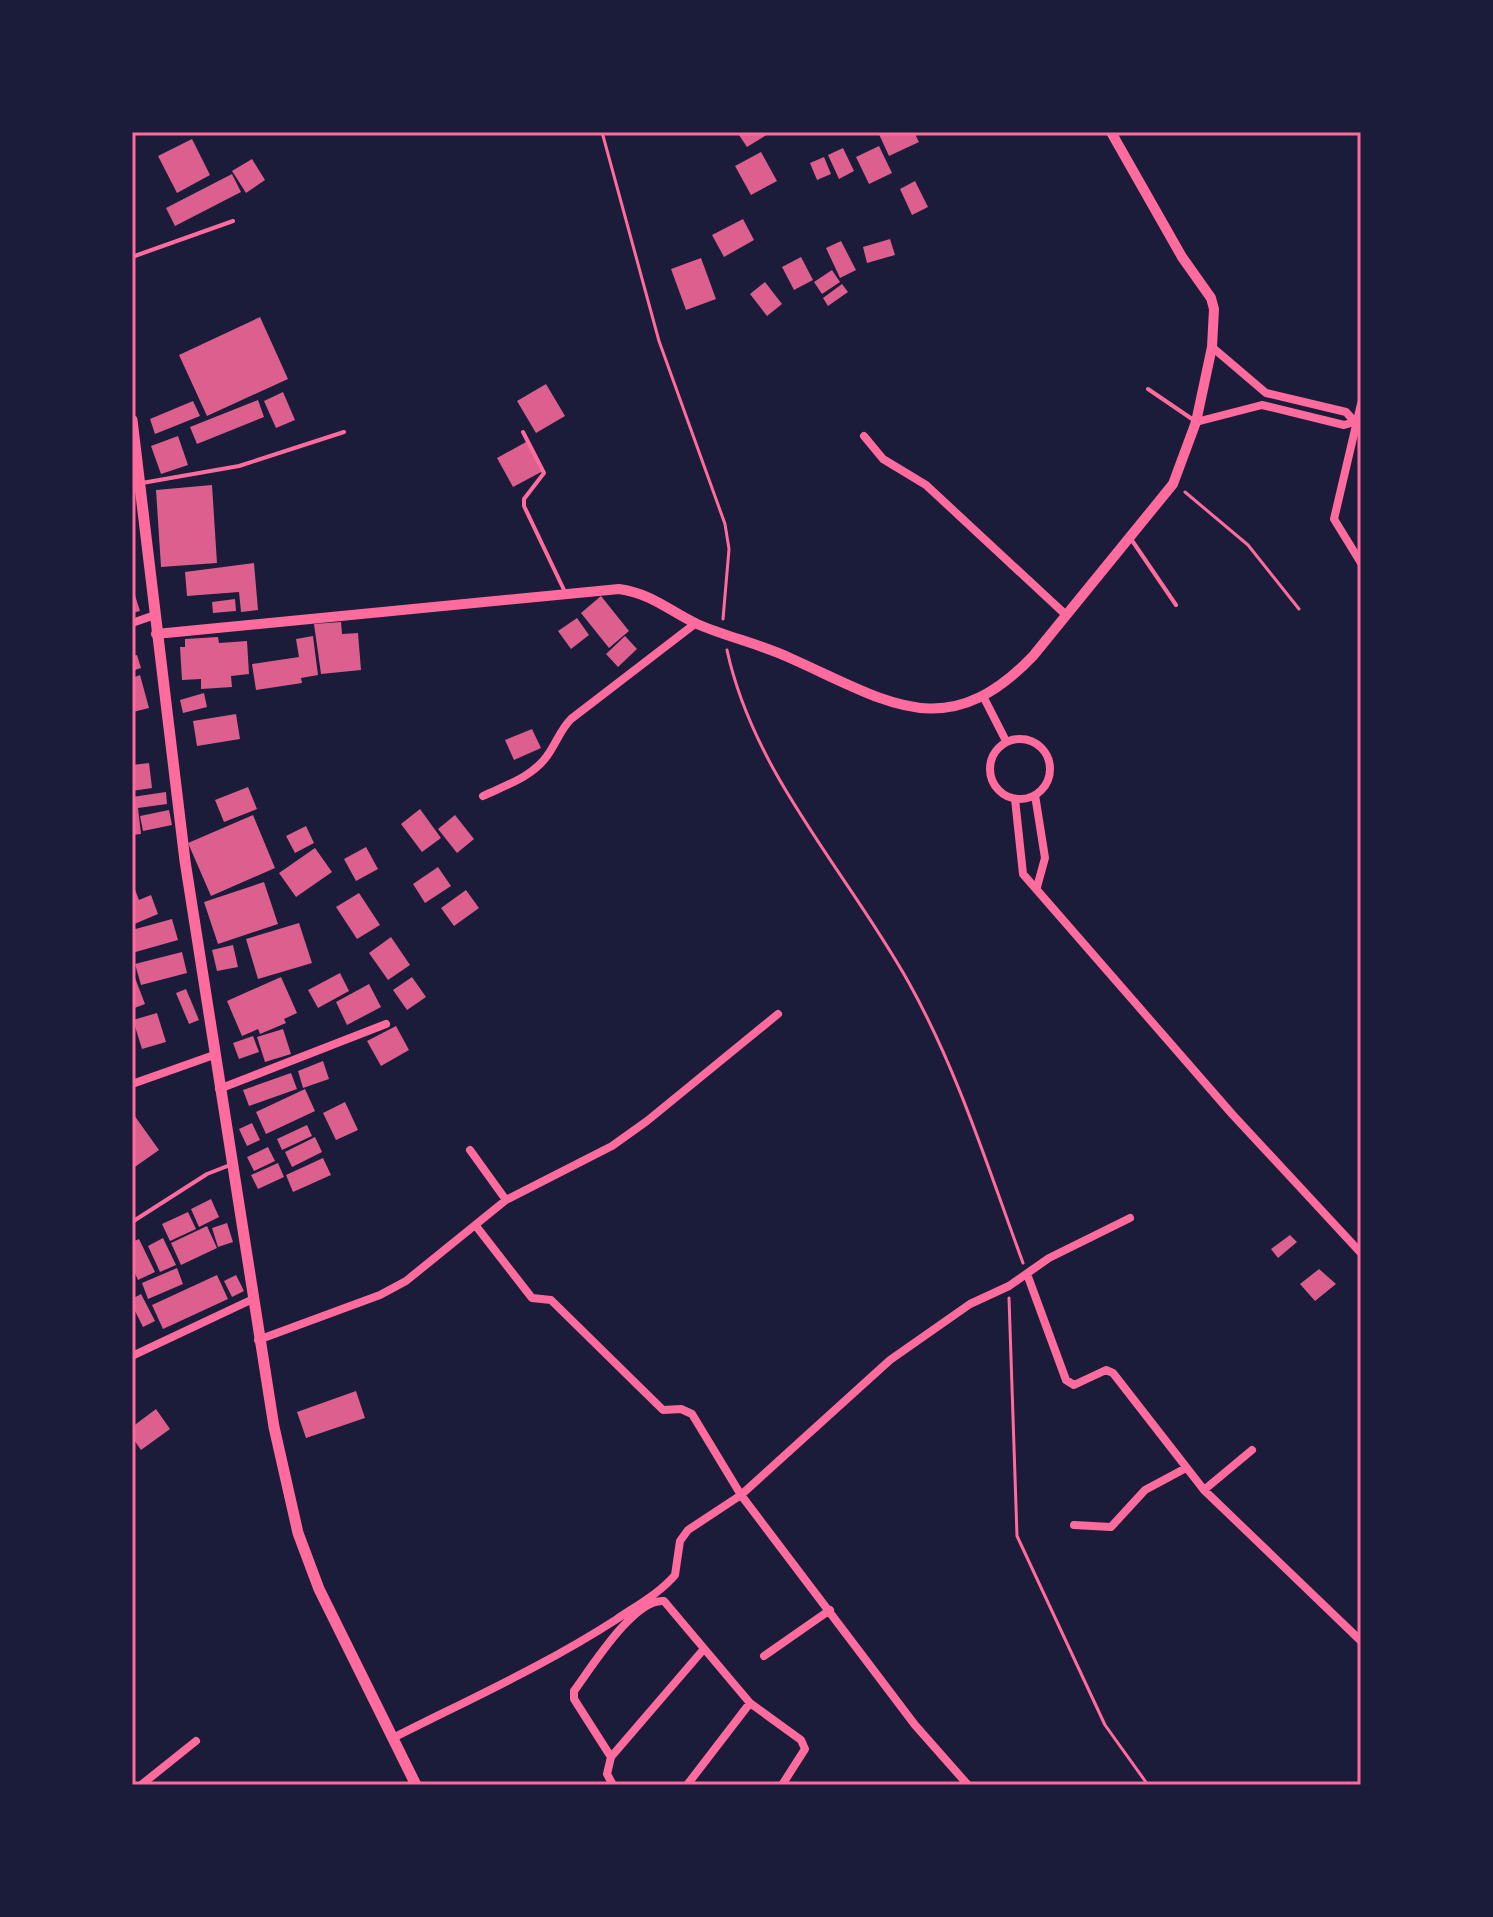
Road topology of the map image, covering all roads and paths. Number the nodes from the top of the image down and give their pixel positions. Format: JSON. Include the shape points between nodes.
{"nodes":[{"id":1,"x":602,"y":132,"type":"edge"},
{"id":2,"x":1111,"y":132,"type":"edge"},
{"id":3,"x":233,"y":221,"type":"dead end"},
{"id":4,"x":132,"y":257,"type":"edge"},
{"id":5,"x":1212,"y":347,"type":"junction"},
{"id":6,"x":1148,"y":389,"type":"dead end"},
{"id":7,"x":1361,"y":404,"type":"edge"},
{"id":8,"x":132,"y":420,"type":"edge"},
{"id":9,"x":1357,"y":421,"type":"edge"},
{"id":10,"x":1196,"y":422,"type":"junction"},
{"id":11,"x":344,"y":432,"type":"dead end"},
{"id":12,"x":523,"y":432,"type":"dead end"},
{"id":13,"x":133,"y":435,"type":"edge"},
{"id":14,"x":864,"y":436,"type":"dead end"},
{"id":15,"x":139,"y":484,"type":"junction"},
{"id":16,"x":1173,"y":484,"type":"junction"},
{"id":17,"x":1130,"y":537,"type":"junction"},
{"id":18,"x":1361,"y":563,"type":"edge"},
{"id":19,"x":565,"y":592,"type":"junction"},
{"id":20,"x":1176,"y":605,"type":"dead end"},
{"id":21,"x":1299,"y":609,"type":"dead end"},
{"id":22,"x":155,"y":615,"type":"junction"},
{"id":23,"x":1066,"y":615,"type":"junction"},
{"id":24,"x":132,"y":623,"type":"edge"},
{"id":25,"x":696,"y":623,"type":"junction"},
{"id":26,"x":722,"y":633,"type":"junction"},
{"id":27,"x":156,"y":634,"type":"junction"},
{"id":28,"x":984,"y":698,"type":"junction"},
{"id":29,"x":1006,"y":741,"type":"junction"},
{"id":30,"x":1035,"y":795,"type":"junction"},
{"id":31,"x":483,"y":796,"type":"dead end"},
{"id":32,"x":1015,"y":799,"type":"junction"},
{"id":33,"x":1037,"y":887,"type":"junction"},
{"id":34,"x":778,"y":1014,"type":"dead end"},
{"id":35,"x":386,"y":1024,"type":"dead end"},
{"id":36,"x":214,"y":1055,"type":"junction"},
{"id":37,"x":132,"y":1084,"type":"edge"},
{"id":38,"x":219,"y":1089,"type":"junction"},
{"id":39,"x":470,"y":1150,"type":"dead end"},
{"id":40,"x":232,"y":1164,"type":"junction"},
{"id":41,"x":506,"y":1200,"type":"junction"},
{"id":42,"x":1130,"y":1218,"type":"dead end"},
{"id":43,"x":132,"y":1222,"type":"edge"},
{"id":44,"x":476,"y":1226,"type":"junction"},
{"id":45,"x":1361,"y":1253,"type":"edge"},
{"id":46,"x":1027,"y":1274,"type":"junction"},
{"id":47,"x":1009,"y":1286,"type":"junction"},
{"id":48,"x":253,"y":1299,"type":"junction"},
{"id":49,"x":258,"y":1340,"type":"junction"},
{"id":50,"x":132,"y":1356,"type":"edge"},
{"id":51,"x":1252,"y":1450,"type":"dead end"},
{"id":52,"x":1186,"y":1468,"type":"junction"},
{"id":53,"x":1204,"y":1490,"type":"junction"},
{"id":54,"x":741,"y":1495,"type":"junction"},
{"id":55,"x":1074,"y":1525,"type":"dead end"},
{"id":56,"x":830,"y":1610,"type":"junction"},
{"id":57,"x":1361,"y":1641,"type":"edge"},
{"id":58,"x":703,"y":1650,"type":"junction"},
{"id":59,"x":764,"y":1656,"type":"dead end"},
{"id":60,"x":750,"y":1703,"type":"junction"},
{"id":61,"x":395,"y":1737,"type":"junction"},
{"id":62,"x":196,"y":1741,"type":"dead end"},
{"id":63,"x":611,"y":1757,"type":"junction"},
{"id":64,"x":141,"y":1785,"type":"edge"},
{"id":65,"x":416,"y":1785,"type":"edge"},
{"id":66,"x":613,"y":1785,"type":"edge"},
{"id":67,"x":687,"y":1785,"type":"edge"},
{"id":68,"x":782,"y":1785,"type":"edge"},
{"id":69,"x":968,"y":1785,"type":"edge"},
{"id":70,"x":1148,"y":1785,"type":"edge"}],
"edges":[{"from":1,"to":26,"type":"path","via":[[659,341],[725,524],[729,549]]},
{"from":2,"to":5,"type":"street","via":[[1211,298]]},
{"from":3,"to":4,"type":"lane"},
{"from":5,"to":9,"type":"street","via":[[1266,393],[1346,412]]},
{"from":5,"to":10,"type":"street"},
{"from":6,"to":10,"type":"lane"},
{"from":7,"to":9,"type":"street"},
{"from":8,"to":13,"type":"main road"},
{"from":9,"to":10,"type":"street","via":[[1344,425],[1262,405]]},
{"from":9,"to":18,"type":"street","via":[[1334,519]]},
{"from":10,"to":16,"type":"street"},
{"from":11,"to":15,"type":"lane","via":[[239,466]]},
{"from":12,"to":19,"type":"lane","via":[[544,473],[524,506]]},
{"from":13,"to":15,"type":"main road"},
{"from":14,"to":23,"type":"street","via":[[883,459],[926,485]]},
{"from":15,"to":22,"type":"main road"},
{"from":16,"to":17,"type":"street"},
{"from":16,"to":21,"type":"path","via":[[1248,545]]},
{"from":17,"to":20,"type":"lane"},
{"from":17,"to":23,"type":"street"},
{"from":19,"to":25,"type":"street","via":[[636,591]]},
{"from":19,"to":27,"type":"street"},
{"from":22,"to":24,"type":"street"},
{"from":22,"to":27,"type":"main road"},
{"from":23,"to":28,"type":"street","via":[[1008,682]]},
{"from":25,"to":26,"type":"street"},
{"from":25,"to":31,"type":"street","via":[[571,719],[543,761],[526,776]]},
{"from":26,"to":28,"type":"street","via":[[906,706],[963,707]]},
{"from":26,"to":46,"type":"path","via":[[733,678],[772,769],[854,891],[947,1054]]},
{"from":27,"to":36,"type":"main road"},
{"from":28,"to":29,"type":"street"},
{"from":29,"to":30,"type":"street","via":[[1029,740],[1047,754],[1049,777]]},
{"from":29,"to":32,"type":"street","via":[[993,755],[989,774],[998,791]]},
{"from":30,"to":32,"type":"street"},
{"from":30,"to":33,"type":"street","via":[[1045,858]]},
{"from":32,"to":33,"type":"street","via":[[1021,867]]},
{"from":33,"to":45,"type":"street","via":[[1232,1114]]},
{"from":34,"to":41,"type":"street","via":[[612,1146]]},
{"from":35,"to":38,"type":"street"},
{"from":36,"to":37,"type":"street"},
{"from":36,"to":38,"type":"main road"},
{"from":38,"to":40,"type":"main road"},
{"from":39,"to":41,"type":"street"},
{"from":40,"to":43,"type":"lane"},
{"from":40,"to":48,"type":"main road"},
{"from":41,"to":44,"type":"street"},
{"from":42,"to":46,"type":"street"},
{"from":44,"to":49,"type":"street","via":[[432,1263],[380,1295]]},
{"from":44,"to":54,"type":"street","via":[[532,1298],[551,1300],[663,1410],[692,1414]]},
{"from":46,"to":47,"type":"street"},
{"from":46,"to":52,"type":"street","via":[[1066,1380],[1074,1385],[1111,1371]]},
{"from":47,"to":54,"type":"street","via":[[970,1304],[890,1360]]},
{"from":47,"to":70,"type":"path","via":[[1017,1536],[1105,1725]]},
{"from":48,"to":49,"type":"main road"},
{"from":48,"to":50,"type":"street"},
{"from":49,"to":61,"type":"main road","via":[[298,1533],[319,1589]]},
{"from":51,"to":53,"type":"street"},
{"from":52,"to":53,"type":"street"},
{"from":52,"to":55,"type":"street","via":[[1145,1490],[1111,1527]]},
{"from":53,"to":57,"type":"street"},
{"from":54,"to":56,"type":"street"},
{"from":54,"to":61,"type":"street","via":[[688,1530],[680,1541],[675,1575],[642,1602],[558,1657]]},
{"from":56,"to":59,"type":"street"},
{"from":56,"to":69,"type":"street","via":[[915,1725]]},
{"from":58,"to":60,"type":"street"},
{"from":58,"to":63,"type":"street"},
{"from":58,"to":63,"type":"street","via":[[664,1601],[634,1614],[574,1691]]},
{"from":60,"to":67,"type":"street"},
{"from":60,"to":68,"type":"street","via":[[801,1740],[805,1749]]},
{"from":61,"to":65,"type":"main road"},
{"from":62,"to":64,"type":"street"},
{"from":63,"to":66,"type":"street","via":[[607,1774]]}]}
